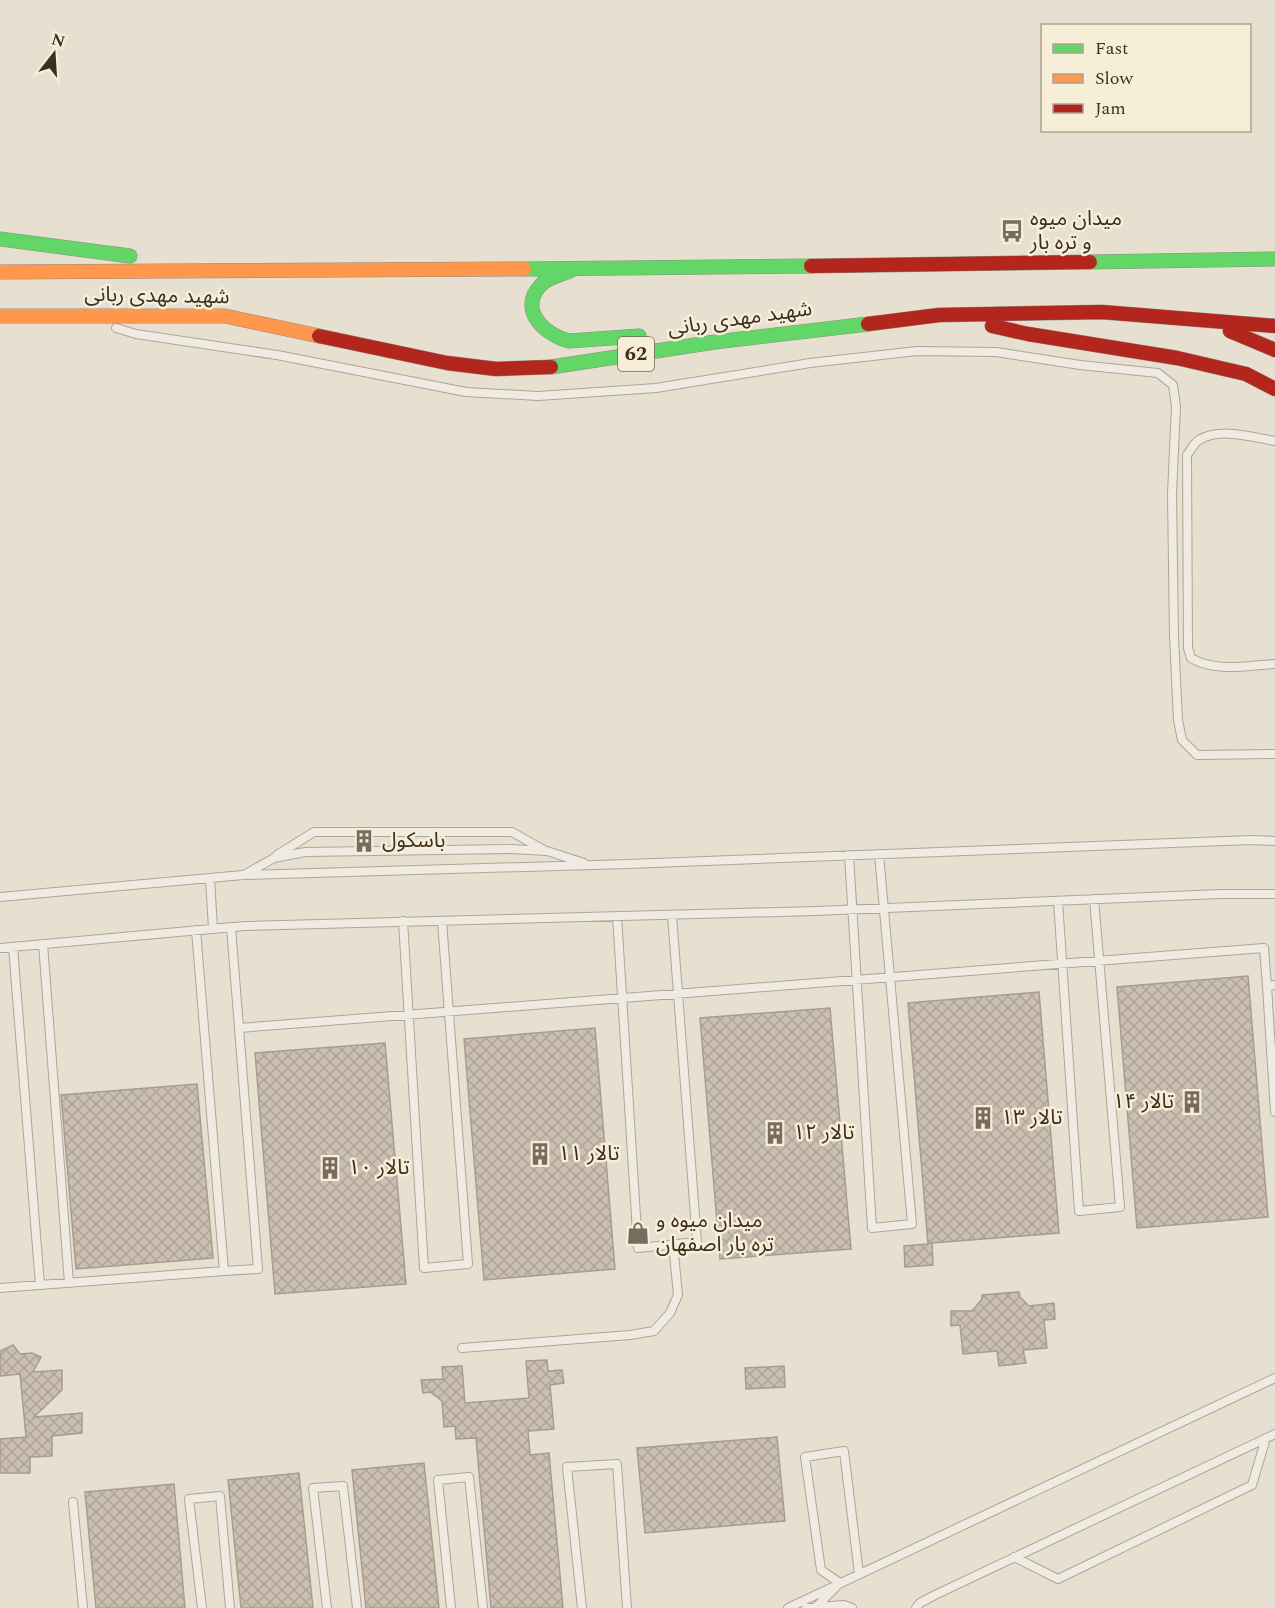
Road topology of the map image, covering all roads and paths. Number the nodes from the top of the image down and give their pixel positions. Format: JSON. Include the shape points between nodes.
{"nodes":[{"id":1,"x":0,"y":238,"type":"edge"},
{"id":2,"x":1275,"y":259,"type":"edge"},
{"id":3,"x":210,"y":269,"type":"junction"},
{"id":4,"x":576,"y":269,"type":"junction"},
{"id":5,"x":0,"y":272,"type":"edge"},
{"id":6,"x":78,"y":315,"type":"junction"},
{"id":7,"x":939,"y":315,"type":"junction"},
{"id":8,"x":0,"y":316,"type":"edge"},
{"id":9,"x":1208,"y":322,"type":"junction"},
{"id":10,"x":1275,"y":326,"type":"edge"},
{"id":11,"x":715,"y":342,"type":"junction"},
{"id":12,"x":1275,"y":350,"type":"edge"},
{"id":13,"x":1275,"y":389,"type":"edge"},
{"id":14,"x":1275,"y":441,"type":"edge"},
{"id":15,"x":1275,"y":664,"type":"edge"},
{"id":16,"x":1275,"y":754,"type":"edge"},
{"id":17,"x":1275,"y":841,"type":"edge"},
{"id":18,"x":547,"y":851,"type":"junction"},
{"id":19,"x":879,"y":854,"type":"junction"},
{"id":20,"x":849,"y":855,"type":"junction"},
{"id":21,"x":274,"y":858,"type":"junction"},
{"id":22,"x":590,"y":865,"type":"junction"},
{"id":23,"x":243,"y":875,"type":"junction"},
{"id":24,"x":210,"y":878,"type":"junction"},
{"id":25,"x":1275,"y":894,"type":"edge"},
{"id":26,"x":0,"y":897,"type":"edge"},
{"id":27,"x":1094,"y":899,"type":"junction"},
{"id":28,"x":1058,"y":901,"type":"junction"},
{"id":29,"x":883,"y":908,"type":"junction"},
{"id":30,"x":852,"y":909,"type":"junction"},
{"id":31,"x":672,"y":915,"type":"junction"},
{"id":32,"x":617,"y":916,"type":"junction"},
{"id":33,"x":403,"y":921,"type":"junction"},
{"id":34,"x":442,"y":921,"type":"junction"},
{"id":35,"x":231,"y":927,"type":"junction"},
{"id":36,"x":213,"y":928,"type":"junction"},
{"id":37,"x":196,"y":930,"type":"junction"},
{"id":38,"x":43,"y":944,"type":"junction"},
{"id":39,"x":13,"y":947,"type":"junction"},
{"id":40,"x":0,"y":948,"type":"edge"},
{"id":41,"x":1099,"y":961,"type":"junction"},
{"id":42,"x":1063,"y":963,"type":"junction"},
{"id":43,"x":890,"y":977,"type":"junction"},
{"id":44,"x":856,"y":980,"type":"junction"},
{"id":45,"x":1271,"y":986,"type":"edge"},
{"id":46,"x":678,"y":993,"type":"junction"},
{"id":47,"x":622,"y":998,"type":"junction"},
{"id":48,"x":448,"y":1011,"type":"junction"},
{"id":49,"x":408,"y":1014,"type":"junction"},
{"id":50,"x":239,"y":1028,"type":"junction"},
{"id":51,"x":1275,"y":1112,"type":"edge"},
{"id":52,"x":673,"y":1244,"type":"junction"},
{"id":53,"x":224,"y":1271,"type":"junction"},
{"id":54,"x":69,"y":1283,"type":"junction"},
{"id":55,"x":40,"y":1285,"type":"junction"},
{"id":56,"x":0,"y":1288,"type":"edge"},
{"id":57,"x":462,"y":1348,"type":"dead end"},
{"id":58,"x":1275,"y":1378,"type":"edge"},
{"id":59,"x":1275,"y":1434,"type":"edge"},
{"id":60,"x":1266,"y":1438,"type":"junction"},
{"id":61,"x":73,"y":1502,"type":"dead end"},
{"id":62,"x":1014,"y":1557,"type":"junction"},
{"id":63,"x":859,"y":1574,"type":"junction"},
{"id":64,"x":840,"y":1583,"type":"junction"},
{"id":65,"x":816,"y":1607,"type":"edge"},
{"id":66,"x":83,"y":1608,"type":"edge"},
{"id":67,"x":201,"y":1608,"type":"edge"},
{"id":68,"x":230,"y":1608,"type":"edge"},
{"id":69,"x":327,"y":1608,"type":"edge"},
{"id":70,"x":357,"y":1608,"type":"edge"},
{"id":71,"x":451,"y":1608,"type":"edge"},
{"id":72,"x":483,"y":1608,"type":"edge"},
{"id":73,"x":582,"y":1608,"type":"edge"},
{"id":74,"x":627,"y":1608,"type":"edge"},
{"id":75,"x":788,"y":1608,"type":"edge"},
{"id":76,"x":806,"y":1608,"type":"edge"},
{"id":77,"x":852,"y":1608,"type":"edge"},
{"id":78,"x":916,"y":1608,"type":"edge"}],
"edges":[{"from":1,"to":3,"type":"highway"},
{"from":2,"to":4,"type":"highway","name":"شهید مهدی ربانی"},
{"from":3,"to":4,"type":"highway","name":"شهید مهدی ربانی"},
{"from":3,"to":5,"type":"highway","name":"شهید مهدی ربانی"},
{"from":4,"to":11,"type":"highway","via":[[551,278],[538,288],[532,304],[534,321],[548,335],[569,341],[640,336]]},
{"from":6,"to":8,"type":"highway","name":"شهید مهدی ربانی","number":"62"},
{"from":6,"to":11,"type":"highway","name":"شهید مهدی ربانی","number":"62","via":[[225,316],[447,363],[496,369],[551,367]]},
{"from":6,"to":16,"type":"lane","via":[[136,334],[277,355],[466,392],[538,396],[656,388],[810,363],[917,351],[996,352],[1158,373],[1173,385],[1176,406],[1172,494],[1174,637],[1182,740],[1197,754]]},
{"from":7,"to":9,"type":"highway","name":"شهید مهدی ربانی","number":"62","via":[[1102,312]]},
{"from":7,"to":11,"type":"highway","name":"شهید مهدی ربانی","number":"62"},
{"from":7,"to":13,"type":"highway","via":[[1177,358],[1246,374]]},
{"from":9,"to":10,"type":"highway","name":"شهید مهدی ربانی","number":"62"},
{"from":9,"to":12,"type":"highway"},
{"from":14,"to":15,"type":"lane","via":[[1217,434],[1197,441],[1188,455],[1188,648],[1191,658],[1212,667]]},
{"from":17,"to":19,"type":"lane"},
{"from":18,"to":21,"type":"lane","via":[[316,852]]},
{"from":18,"to":21,"type":"lane","via":[[512,832],[314,832]]},
{"from":18,"to":22,"type":"lane"},
{"from":19,"to":20,"type":"lane"},
{"from":19,"to":29,"type":"lane"},
{"from":20,"to":22,"type":"lane"},
{"from":20,"to":30,"type":"lane"},
{"from":21,"to":23,"type":"lane"},
{"from":22,"to":23,"type":"lane"},
{"from":23,"to":24,"type":"lane"},
{"from":24,"to":26,"type":"lane"},
{"from":24,"to":36,"type":"lane"},
{"from":25,"to":27,"type":"lane"},
{"from":27,"to":28,"type":"lane"},
{"from":27,"to":41,"type":"lane"},
{"from":28,"to":29,"type":"lane"},
{"from":28,"to":42,"type":"lane"},
{"from":29,"to":30,"type":"lane"},
{"from":29,"to":43,"type":"lane"},
{"from":30,"to":31,"type":"lane"},
{"from":30,"to":44,"type":"lane"},
{"from":31,"to":32,"type":"lane"},
{"from":31,"to":46,"type":"lane"},
{"from":32,"to":34,"type":"lane"},
{"from":32,"to":47,"type":"lane"},
{"from":33,"to":34,"type":"lane"},
{"from":33,"to":35,"type":"lane"},
{"from":33,"to":49,"type":"lane"},
{"from":34,"to":48,"type":"lane"},
{"from":35,"to":36,"type":"lane"},
{"from":35,"to":50,"type":"lane"},
{"from":36,"to":37,"type":"lane"},
{"from":37,"to":38,"type":"lane"},
{"from":37,"to":53,"type":"lane"},
{"from":38,"to":39,"type":"lane"},
{"from":38,"to":54,"type":"lane"},
{"from":39,"to":40,"type":"lane"},
{"from":39,"to":55,"type":"lane"},
{"from":41,"to":42,"type":"lane"},
{"from":41,"to":42,"type":"lane","via":[[1120,1207],[1079,1211]]},
{"from":41,"to":45,"type":"lane","via":[[1264,948]]},
{"from":42,"to":43,"type":"lane"},
{"from":43,"to":44,"type":"lane"},
{"from":43,"to":44,"type":"lane","via":[[912,1224],[872,1228]]},
{"from":44,"to":46,"type":"lane"},
{"from":45,"to":51,"type":"lane"},
{"from":46,"to":47,"type":"lane"},
{"from":46,"to":52,"type":"lane","via":[[697,1242]]},
{"from":47,"to":48,"type":"lane"},
{"from":47,"to":52,"type":"lane","via":[[638,1248]]},
{"from":48,"to":49,"type":"lane"},
{"from":48,"to":49,"type":"lane","via":[[468,1264],[424,1268]]},
{"from":49,"to":50,"type":"lane"},
{"from":50,"to":53,"type":"lane","via":[[258,1269]]},
{"from":52,"to":57,"type":"lane","via":[[678,1295],[670,1313],[654,1331]]},
{"from":53,"to":54,"type":"lane"},
{"from":54,"to":55,"type":"lane"},
{"from":55,"to":56,"type":"lane"},
{"from":58,"to":63,"type":"lane"},
{"from":59,"to":60,"type":"lane"},
{"from":60,"to":62,"type":"lane"},
{"from":60,"to":62,"type":"lane","via":[[1252,1485],[1058,1579]]},
{"from":61,"to":66,"type":"lane"},
{"from":62,"to":78,"type":"lane"},
{"from":63,"to":64,"type":"lane"},
{"from":63,"to":64,"type":"lane","via":[[844,1452],[805,1457],[821,1570]]},
{"from":64,"to":65,"type":"lane"},
{"from":64,"to":75,"type":"lane"},
{"from":65,"to":76,"type":"lane"},
{"from":65,"to":77,"type":"lane"},
{"from":67,"to":68,"type":"lane","via":[[189,1499],[220,1496]]},
{"from":69,"to":70,"type":"lane","via":[[313,1488],[344,1486]]},
{"from":71,"to":72,"type":"lane","via":[[438,1480],[469,1477]]},
{"from":73,"to":74,"type":"lane","via":[[567,1467],[617,1464]]}]}
